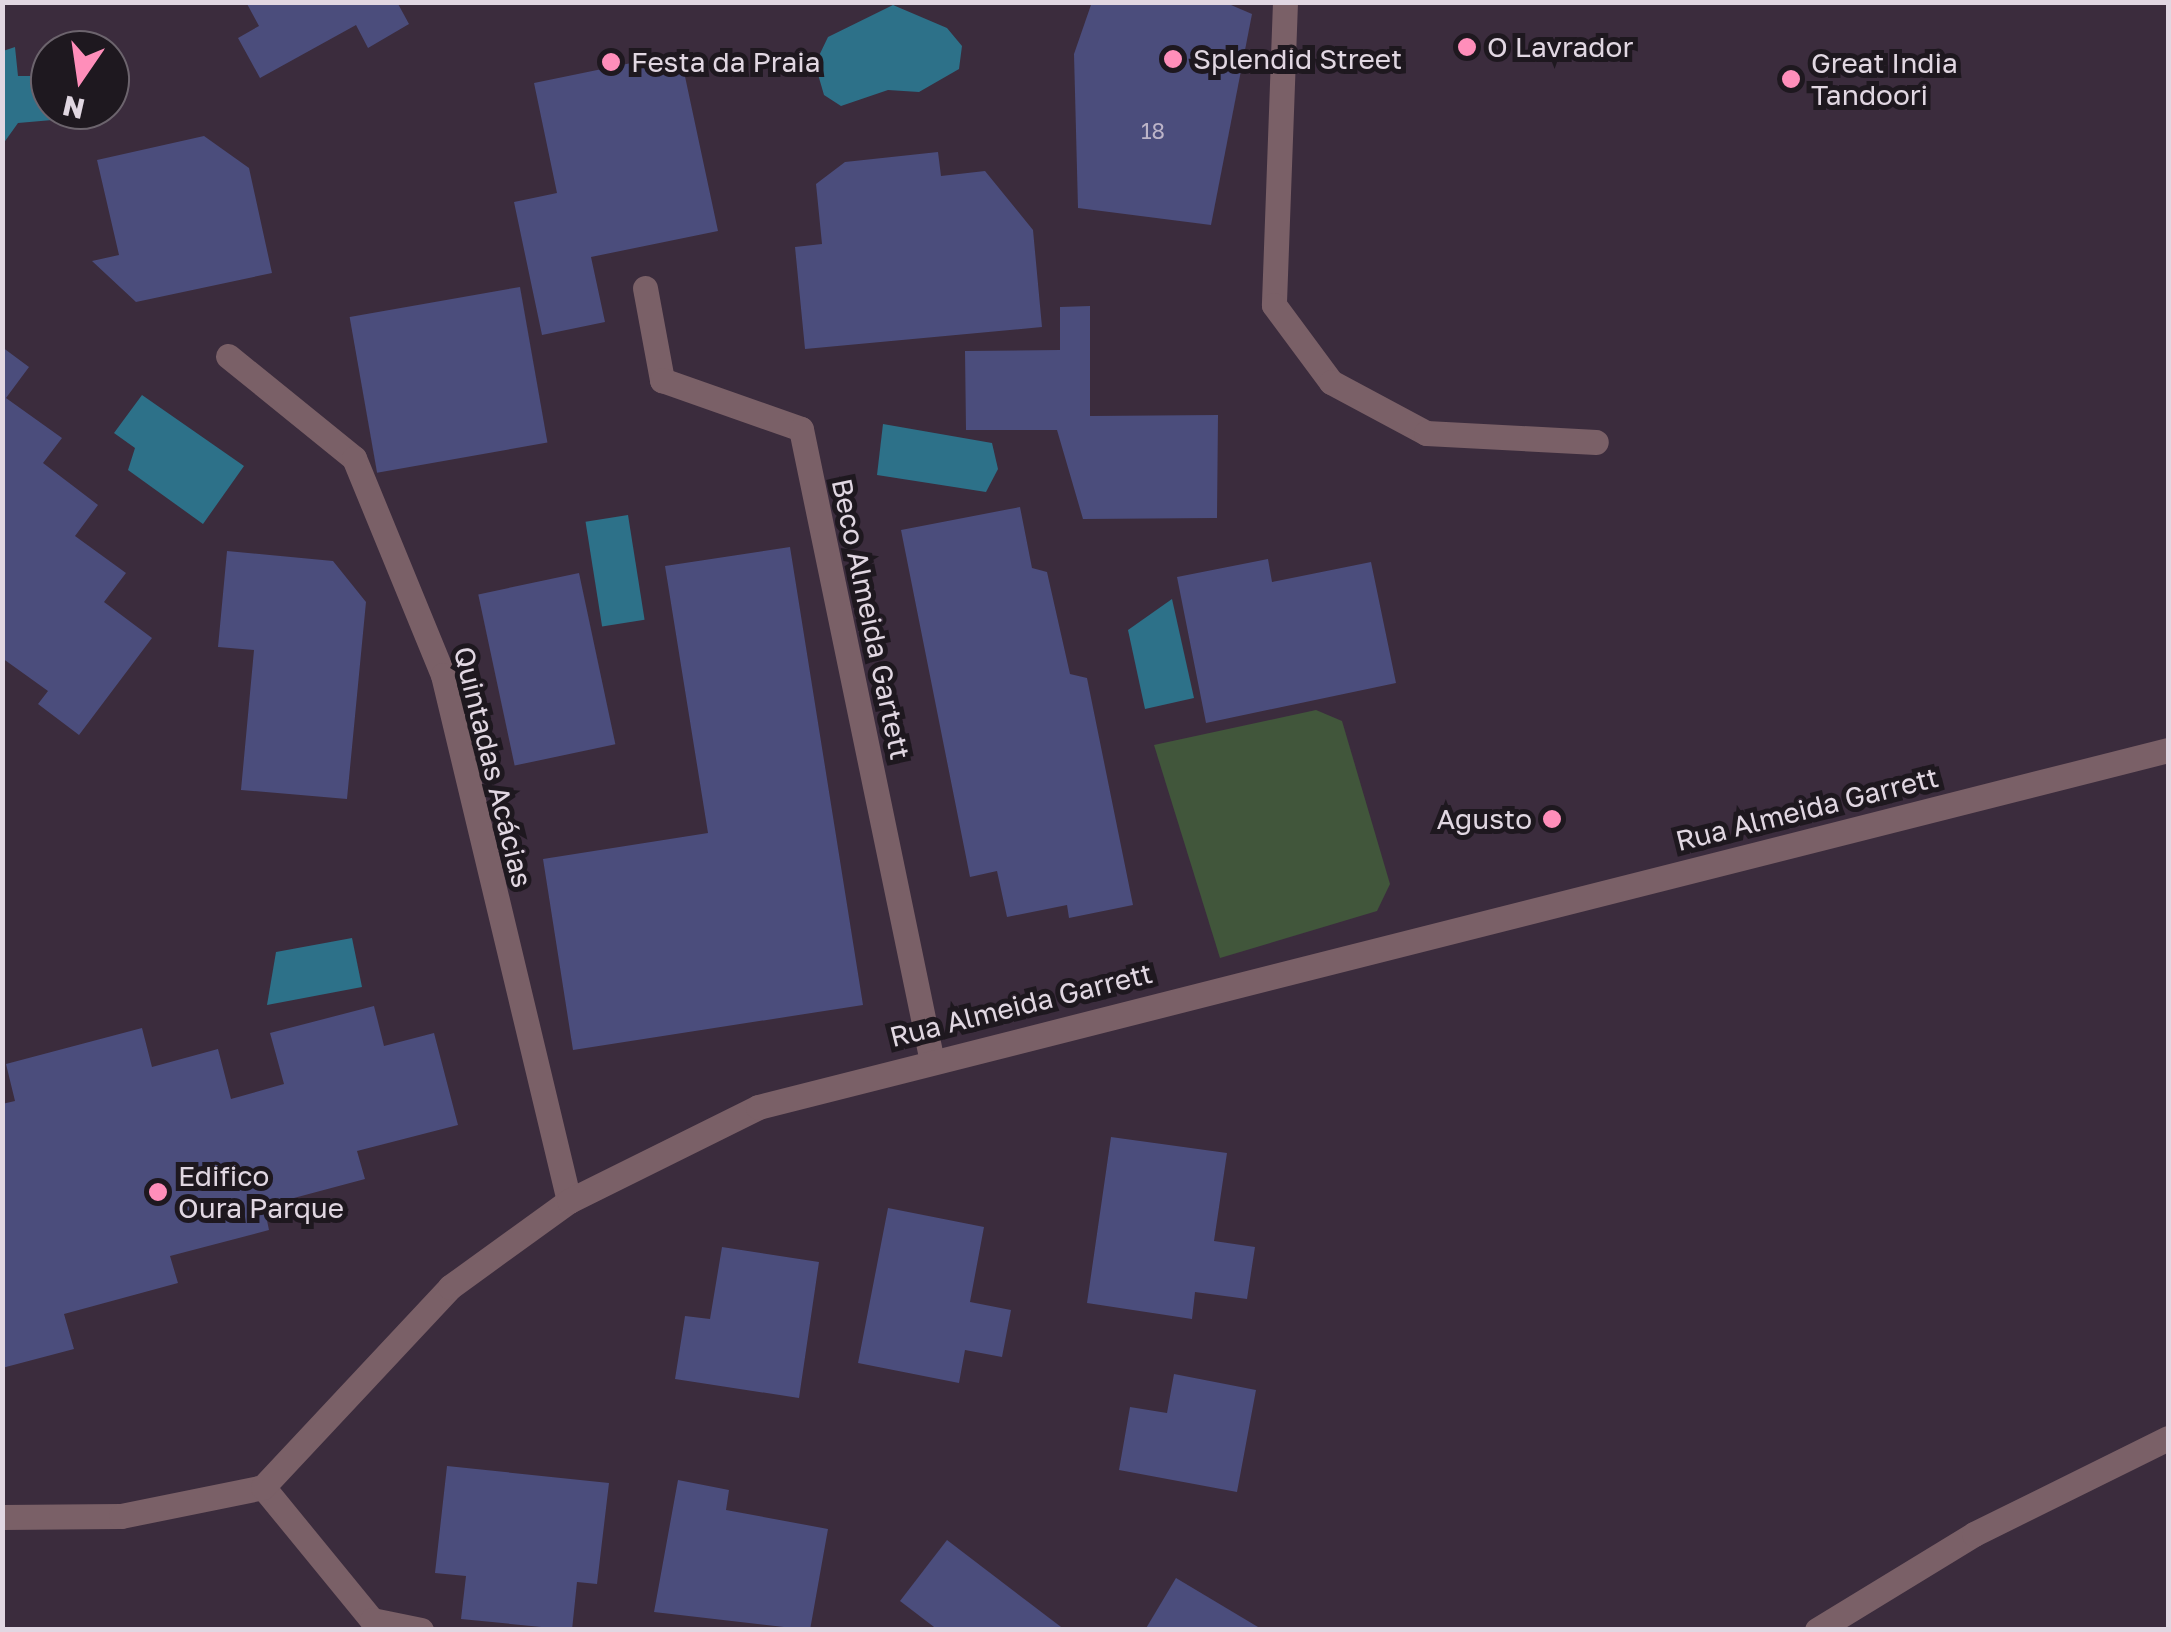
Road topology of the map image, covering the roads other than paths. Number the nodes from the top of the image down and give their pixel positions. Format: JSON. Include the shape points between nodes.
{"nodes":[{"id":1,"x":1285,"y":2,"type":"edge"},
{"id":2,"x":645,"y":288,"type":"dead end"},
{"id":3,"x":228,"y":356,"type":"dead end"},
{"id":4,"x":1596,"y":442,"type":"dead end"},
{"id":5,"x":2168,"y":750,"type":"edge"},
{"id":6,"x":931,"y":1058,"type":"junction"},
{"id":7,"x":569,"y":1201,"type":"junction"},
{"id":8,"x":2168,"y":1438,"type":"edge"},
{"id":9,"x":262,"y":1487,"type":"junction"},
{"id":10,"x":2,"y":1516,"type":"edge"},
{"id":11,"x":421,"y":1630,"type":"edge"},
{"id":12,"x":1817,"y":1630,"type":"edge"}],
"edges":[{"from":1,"to":4,"type":"street","via":[[1274,305],[1331,382],[1426,433]]},
{"from":2,"to":6,"type":"street","name":"Beco Almeida Gartett","via":[[662,380],[801,428]]},
{"from":3,"to":7,"type":"street","name":"Quintadas Acácias","via":[[354,458],[436,657]]},
{"from":5,"to":6,"type":"street","name":"Rua Almeida Garrett"},
{"from":6,"to":7,"type":"street","name":"Rua Almeida Garrett","via":[[758,1107]]},
{"from":7,"to":9,"type":"street","name":"Rua Almeida Garrett","via":[[450,1287]]},
{"from":8,"to":12,"type":"street","via":[[1974,1534]]},
{"from":9,"to":10,"type":"street","via":[[120,1516]]},
{"from":9,"to":11,"type":"street","via":[[372,1620]]}]}
